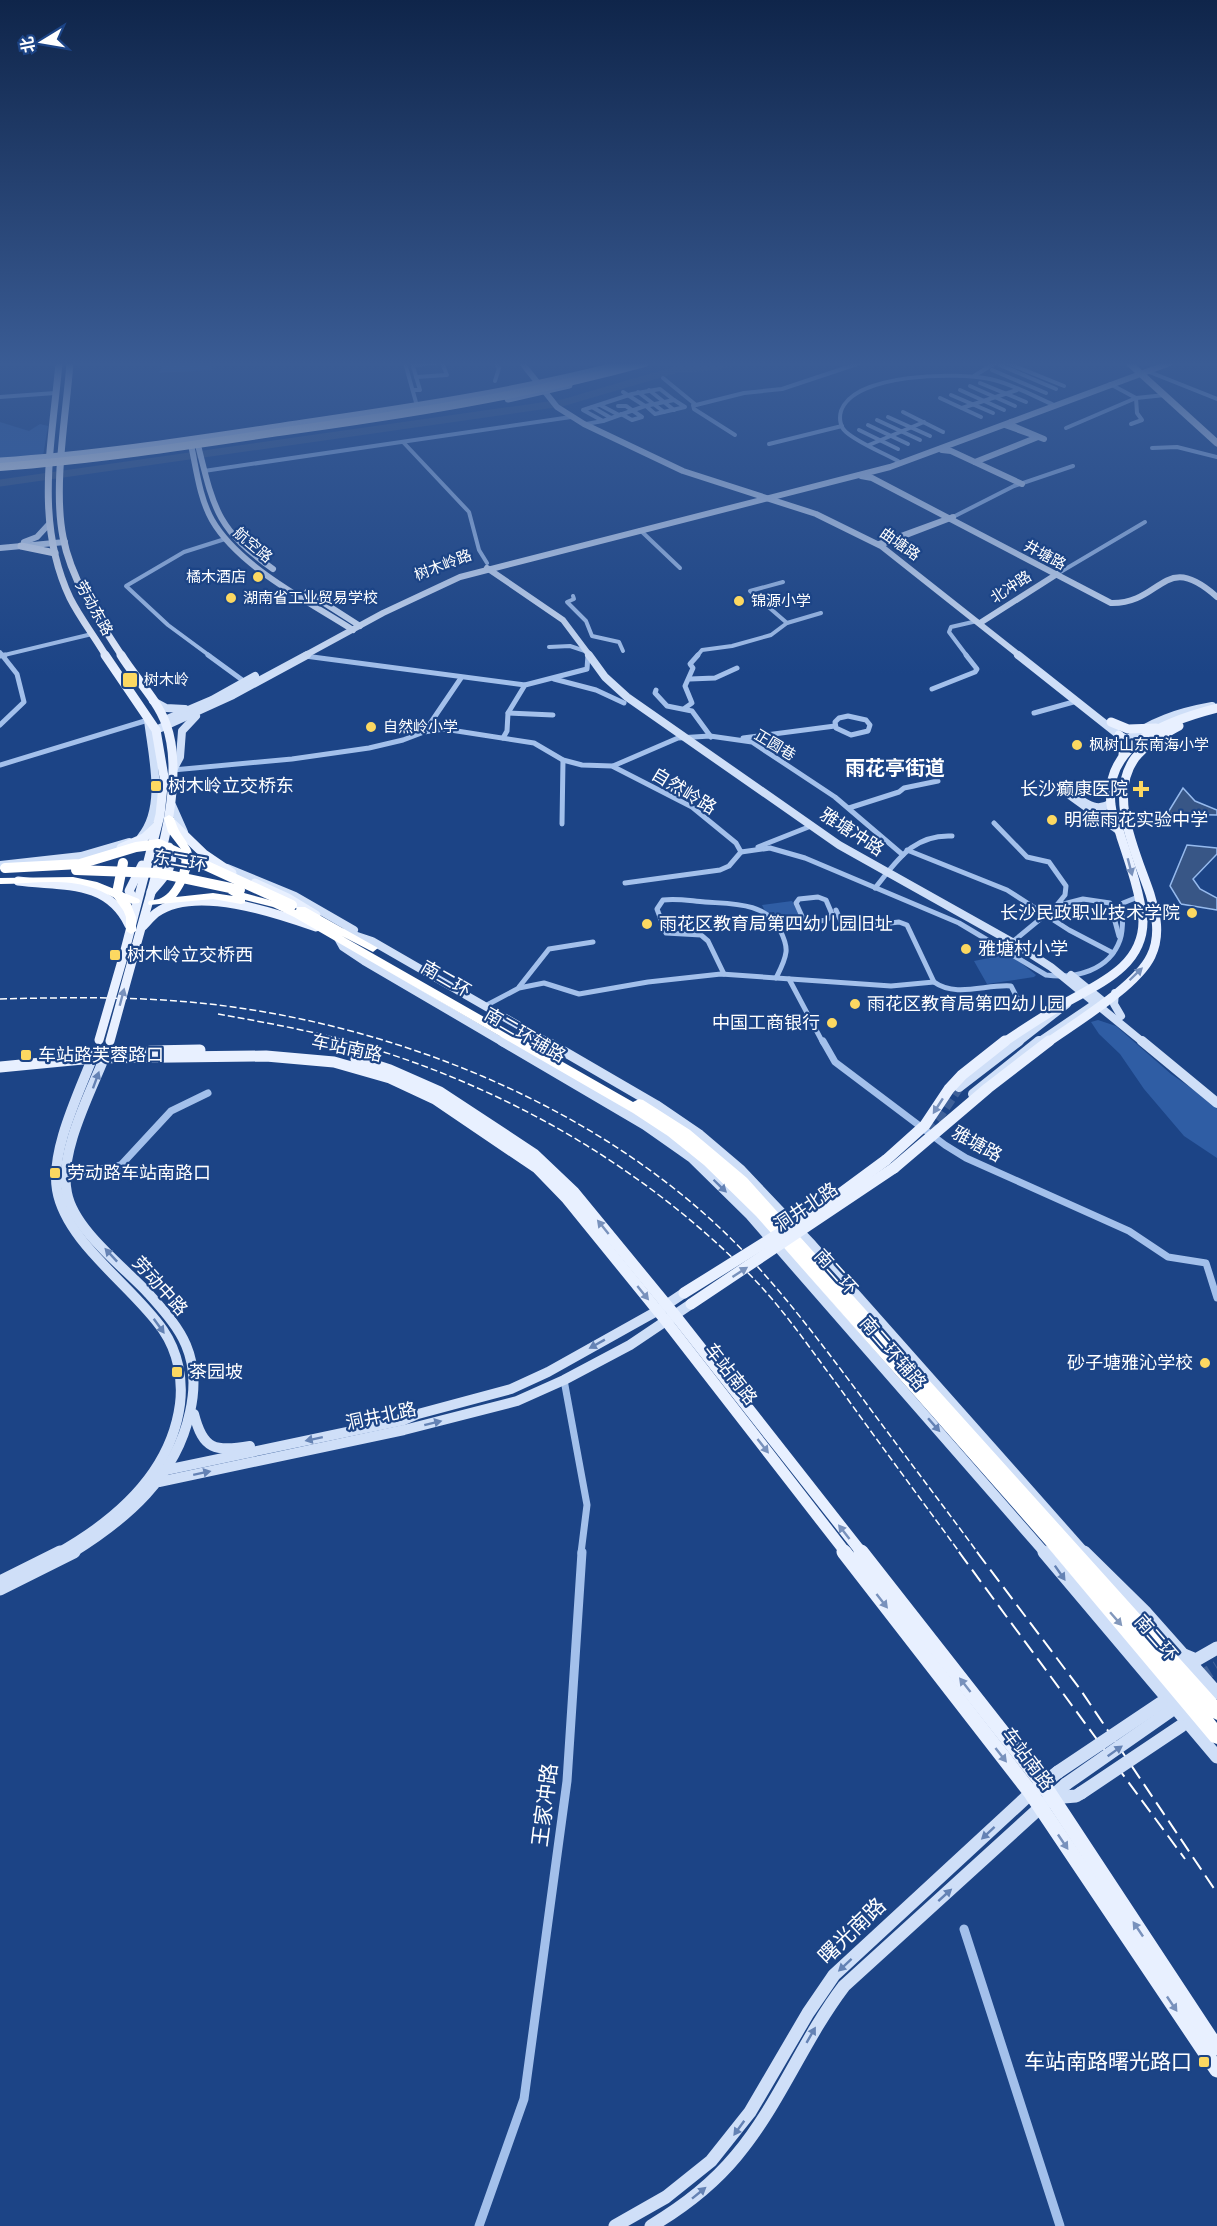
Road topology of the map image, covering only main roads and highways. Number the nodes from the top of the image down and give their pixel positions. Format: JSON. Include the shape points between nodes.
{"nodes":[{"id":1,"x":62,"y":466,"type":"edge"},
{"id":2,"x":22,"y":467,"type":"edge"},
{"id":3,"x":56,"y":467,"type":"edge"},
{"id":4,"x":200,"y":467,"type":"edge"},
{"id":5,"x":202,"y":467,"type":"edge"},
{"id":6,"x":674,"y":467,"type":"edge"},
{"id":7,"x":681,"y":467,"type":"edge"},
{"id":8,"x":876,"y":467,"type":"edge"},
{"id":9,"x":888,"y":467,"type":"edge"},
{"id":10,"x":986,"y":467,"type":"edge"},
{"id":11,"x":49,"y":468,"type":"junction"},
{"id":12,"x":875,"y":471,"type":"junction"},
{"id":13,"x":859,"y":476,"type":"junction"},
{"id":14,"x":1022,"y":484,"type":"road end"},
{"id":15,"x":766,"y":497,"type":"junction"},
{"id":16,"x":211,"y":509,"type":"junction"},
{"id":17,"x":951,"y":518,"type":"junction"},
{"id":18,"x":49,"y":524,"type":"junction"},
{"id":19,"x":64,"y":540,"type":"junction"},
{"id":20,"x":228,"y":540,"type":"junction"},
{"id":21,"x":50,"y":541,"type":"junction"},
{"id":22,"x":22,"y":544,"type":"junction"},
{"id":23,"x":881,"y":544,"type":"junction"},
{"id":24,"x":0,"y":546,"type":"edge"},
{"id":25,"x":55,"y":553,"type":"junction"},
{"id":26,"x":489,"y":566,"type":"junction"},
{"id":27,"x":1054,"y":573,"type":"junction"},
{"id":28,"x":281,"y":574,"type":"dead end"},
{"id":29,"x":297,"y":586,"type":"dead end"},
{"id":30,"x":1216,"y":595,"type":"edge"},
{"id":31,"x":979,"y":620,"type":"junction"},
{"id":32,"x":357,"y":624,"type":"junction"},
{"id":33,"x":350,"y":628,"type":"junction"},
{"id":34,"x":153,"y":701,"type":"junction"},
{"id":35,"x":1217,"y":707,"type":"edge"},
{"id":36,"x":197,"y":711,"type":"junction"},
{"id":37,"x":1217,"y":714,"type":"edge"},
{"id":38,"x":1111,"y":722,"type":"joint"},
{"id":39,"x":166,"y":723,"type":"junction"},
{"id":40,"x":152,"y":725,"type":"junction"},
{"id":41,"x":1163,"y":730,"type":"junction"},
{"id":42,"x":689,"y":737,"type":"junction"},
{"id":43,"x":1134,"y":740,"type":"junction"},
{"id":44,"x":173,"y":770,"type":"junction"},
{"id":45,"x":1111,"y":803,"type":"junction"},
{"id":46,"x":172,"y":805,"type":"junction"},
{"id":47,"x":165,"y":817,"type":"junction"},
{"id":48,"x":1120,"y":833,"type":"junction"},
{"id":49,"x":144,"y":843,"type":"junction"},
{"id":50,"x":169,"y":847,"type":"junction"},
{"id":51,"x":1,"y":870,"type":"edge"},
{"id":52,"x":888,"y":872,"type":"junction"},
{"id":53,"x":0,"y":881,"type":"edge"},
{"id":54,"x":18,"y":881,"type":"junction"},
{"id":55,"x":152,"y":903,"type":"junction"},
{"id":56,"x":131,"y":904,"type":"junction"},
{"id":57,"x":292,"y":905,"type":"junction"},
{"id":58,"x":313,"y":918,"type":"junction"},
{"id":59,"x":136,"y":930,"type":"junction"},
{"id":60,"x":337,"y":934,"type":"junction"},
{"id":61,"x":1014,"y":940,"type":"junction"},
{"id":62,"x":372,"y":941,"type":"junction"},
{"id":63,"x":1087,"y":991,"type":"junction"},
{"id":64,"x":1115,"y":993,"type":"junction"},
{"id":65,"x":1073,"y":998,"type":"junction"},
{"id":66,"x":1101,"y":1003,"type":"junction"},
{"id":67,"x":1119,"y":1018,"type":"junction"},
{"id":68,"x":1084,"y":1019,"type":"junction"},
{"id":69,"x":101,"y":1050,"type":"junction"},
{"id":70,"x":0,"y":1062,"type":"edge"},
{"id":71,"x":0,"y":1067,"type":"edge"},
{"id":72,"x":959,"y":1087,"type":"tunnel mouth"},
{"id":73,"x":973,"y":1094,"type":"dead end"},
{"id":74,"x":1217,"y":1096,"type":"edge"},
{"id":75,"x":1217,"y":1103,"type":"edge"},
{"id":76,"x":890,"y":1164,"type":"junction"},
{"id":77,"x":60,"y":1178,"type":"junction"},
{"id":78,"x":779,"y":1210,"type":"junction"},
{"id":79,"x":812,"y":1245,"type":"junction"},
{"id":80,"x":684,"y":1293,"type":"joint"},
{"id":81,"x":691,"y":1304,"type":"joint"},
{"id":82,"x":666,"y":1313,"type":"junction"},
{"id":83,"x":192,"y":1407,"type":"junction"},
{"id":84,"x":273,"y":1447,"type":"junction"},
{"id":85,"x":169,"y":1469,"type":"junction"},
{"id":86,"x":157,"y":1477,"type":"junction"},
{"id":87,"x":0,"y":1582,"type":"edge"},
{"id":88,"x":0,"y":1589,"type":"edge"},
{"id":89,"x":1217,"y":1648,"type":"edge"},
{"id":90,"x":1183,"y":1654,"type":"junction"},
{"id":91,"x":1217,"y":1693,"type":"edge"},
{"id":92,"x":1217,"y":1712,"type":"edge"},
{"id":93,"x":1186,"y":1726,"type":"junction"},
{"id":94,"x":1217,"y":1736,"type":"edge"},
{"id":95,"x":1217,"y":1757,"type":"edge"},
{"id":96,"x":1037,"y":1789,"type":"junction"},
{"id":97,"x":1046,"y":1803,"type":"junction"},
{"id":98,"x":1217,"y":2048,"type":"edge"},
{"id":99,"x":1217,"y":2070,"type":"edge"},
{"id":100,"x":615,"y":2226,"type":"edge"},
{"id":101,"x":651,"y":2226,"type":"edge"}],
"edges":[{"from":1,"to":19,"type":"main road","name":"劳动东路"},
{"from":2,"to":11,"type":"main road"},
{"from":3,"to":11,"type":"main road"},
{"from":4,"to":16,"type":"main road","name":"航空路"},
{"from":5,"to":16,"type":"main road","name":"航空路"},
{"from":6,"to":15,"type":"main road","name":"曲塘路"},
{"from":7,"to":15,"type":"main road","name":"曲塘路"},
{"from":8,"to":15,"type":"main road"},
{"from":9,"to":12,"type":"main road"},
{"from":10,"to":14,"type":"main road"},
{"from":11,"to":18,"type":"main road","name":"劳动东路"},
{"from":12,"to":13,"type":"main road"},
{"from":12,"to":17,"type":"main road","name":"井塘路","via":[[874,477]]},
{"from":13,"to":15,"type":"main road"},
{"from":13,"to":17,"type":"main road","name":"井塘路","via":[[872,478]]},
{"from":15,"to":23,"type":"main road","name":"曲塘路","via":[[844,522]]},
{"from":15,"to":26,"type":"main road","name":"树木岭路"},
{"from":15,"to":26,"type":"main road","name":"树木岭路"},
{"from":16,"to":20,"type":"main road","name":"航空路"},
{"from":17,"to":23,"type":"main road"},
{"from":17,"to":27,"type":"main road","name":"井塘路"},
{"from":18,"to":21,"type":"main road","name":"劳动东路"},
{"from":18,"to":22,"type":"main road","via":[[37,537]]},
{"from":19,"to":21,"type":"main road"},
{"from":19,"to":34,"type":"main road","name":"劳动东路","via":[[84,596]]},
{"from":20,"to":28,"type":"main road","name":"航空路"},
{"from":20,"to":33,"type":"main road","name":"航空路","via":[[249,561]]},
{"from":21,"to":22,"type":"main road"},
{"from":21,"to":25,"type":"main road","name":"劳动东路"},
{"from":22,"to":24,"type":"main road"},
{"from":22,"to":25,"type":"main road"},
{"from":23,"to":31,"type":"main road","name":"曲塘路"},
{"from":25,"to":40,"type":"main road","name":"劳动东路","via":[[70,598]]},
{"from":26,"to":32,"type":"main road","name":"树木岭路","via":[[425,586]]},
{"from":26,"to":42,"type":"main road","name":"雅塘冲路","via":[[556,613],[614,686]]},
{"from":26,"to":42,"type":"main road","name":"雅塘冲路","via":[[561,611],[619,684]]},
{"from":27,"to":30,"type":"main road","name":"井塘路","via":[[1115,604],[1128,603],[1176,576],[1201,582]]},
{"from":27,"to":31,"type":"main road","name":"北冲路"},
{"from":29,"to":32,"type":"main road"},
{"from":31,"to":38,"type":"main road","name":"曲塘路"},
{"from":31,"to":43,"type":"main road","name":"曲塘路","via":[[1077,702]]},
{"from":32,"to":33,"type":"main road","name":"树木岭路"},
{"from":33,"to":36,"type":"main road","name":"树木岭路","via":[[244,682]]},
{"from":33,"to":36,"type":"main road","name":"树木岭路","via":[[305,656]]},
{"from":34,"to":36,"type":"main road","via":[[174,710]]},
{"from":34,"to":39,"type":"main road","name":"劳动东路"},
{"from":35,"to":41,"type":"main road","name":"洞井北路","via":[[1187,716]]},
{"from":35,"to":43,"type":"main road","via":[[1175,714]]},
{"from":36,"to":39,"type":"main road","name":"树木岭路"},
{"from":36,"to":44,"type":"main road","via":[[182,732],[180,758]]},
{"from":37,"to":41,"type":"main road","name":"洞井北路"},
{"from":38,"to":43,"type":"main road","via":[[1123,727]]},
{"from":39,"to":40,"type":"main road","name":"树木岭路"},
{"from":39,"to":44,"type":"main road","name":"劳动东路"},
{"from":40,"to":47,"type":"main road","name":"劳动东路","via":[[164,777]]},
{"from":40,"to":49,"type":"main road","via":[[154,793]]},
{"from":41,"to":43,"type":"main road","name":"洞井北路"},
{"from":41,"to":43,"type":"main road"},
{"from":42,"to":52,"type":"main road","name":"雅塘冲路"},
{"from":42,"to":52,"type":"main road","name":"雅塘冲路","via":[[811,826]]},
{"from":43,"to":45,"type":"main road","name":"洞井北路","via":[[1113,773]]},
{"from":64,"to":43,"type":"main road","name":"洞井北路","one_way":true,"via":[[1147,963],[1158,931],[1123,802],[1124,776],[1134,759]]},
{"from":44,"to":46,"type":"main road","name":"劳动东路"},
{"from":45,"to":48,"type":"main road","name":"洞井北路"},
{"from":45,"to":48,"type":"main road","via":[[1105,808],[1094,808],[1061,789]]},
{"from":46,"to":47,"type":"main road","name":"劳动东路"},
{"from":46,"to":62,"type":"main road","via":[[181,830],[221,864],[295,896]]},
{"from":47,"to":49,"type":"main road"},
{"from":47,"to":49,"type":"main road"},
{"from":47,"to":55,"type":"main road"},
{"from":47,"to":55,"type":"highway","via":[[186,849],[185,864],[175,894]]},
{"from":47,"to":58,"type":"main road","bridge":true,"via":[[227,871],[288,898]]},
{"from":48,"to":63,"type":"main road","name":"洞井北路","one_way":true,"via":[[1143,931],[1126,966]]},
{"from":49,"to":50,"type":"highway","bridge":true},
{"from":49,"to":51,"type":"highway","bridge":true,"via":[[81,864]]},
{"from":49,"to":56,"type":"main road","via":[[129,891]]},
{"from":49,"to":56,"type":"highway","bridge":true,"via":[[127,856],[118,879],[117,893]]},
{"from":49,"to":59,"type":"main road"},
{"from":50,"to":55,"type":"main road","bridge":true,"via":[[174,861],[157,885]]},
{"from":50,"to":57,"type":"highway","bridge":true},
{"from":51,"to":57,"type":"highway","name":"东二环","bridge":true,"via":[[159,873]]},
{"from":51,"to":58,"type":"highway","name":"东二环","bridge":true,"via":[[157,877],[260,900]]},
{"from":52,"to":61,"type":"main road","name":"雅塘冲路"},
{"from":53,"to":54,"type":"highway"},
{"from":54,"to":56,"type":"highway","via":[[73,880],[108,890]]},
{"from":54,"to":59,"type":"main road","via":[[92,890],[113,902]]},
{"from":55,"to":58,"type":"highway","via":[[223,897]]},
{"from":55,"to":59,"type":"main road"},
{"from":55,"to":59,"type":"main road"},
{"from":55,"to":60,"type":"main road","via":[[222,902]]},
{"from":56,"to":59,"type":"highway"},
{"from":57,"to":58,"type":"highway","name":"东二环"},
{"from":58,"to":60,"type":"highway","name":"东二环"},
{"from":58,"to":60,"type":"highway","name":"东二环"},
{"from":59,"to":69,"type":"main road","bridge":true},
{"from":60,"to":62,"type":"main road","name":"南二环辅路"},
{"from":60,"to":92,"type":"highway","name":"南二环","via":[[655,1112],[726,1165]]},
{"from":60,"to":93,"type":"main road","name":"南二环辅路","one_way":true,"via":[[343,947],[364,961],[645,1125],[692,1158],[750,1215],[1029,1533]]},
{"from":60,"to":94,"type":"highway","name":"南二环","one_way":true,"via":[[637,1110],[672,1133],[732,1183],[985,1466]]},
{"from":61,"to":63,"type":"main road","name":"雅塘冲路"},
{"from":61,"to":63,"type":"main road","name":"雅塘冲路","via":[[1074,977]]},
{"from":62,"to":78,"type":"main road","name":"南二环辅路","via":[[656,1105],[740,1169]]},
{"from":63,"to":65,"type":"main road","name":"洞井北路"},
{"from":63,"to":66,"type":"main road","name":"雅塘冲路"},
{"from":64,"to":66,"type":"main road","name":"洞井北路"},
{"from":64,"to":67,"type":"main road"},
{"from":65,"to":72,"type":"main road"},
{"from":65,"to":76,"type":"main road","name":"洞井北路","one_way":true,"via":[[1010,1039],[952,1085]]},
{"from":66,"to":67,"type":"main road","name":"雅塘冲路"},
{"from":66,"to":68,"type":"main road","name":"洞井北路"},
{"from":66,"to":73,"type":"main road","via":[[1022,1053]]},
{"from":67,"to":68,"type":"main road","via":[[1100,1015]]},
{"from":67,"to":74,"type":"main road","name":"雅塘冲路"},
{"from":67,"to":75,"type":"main road","name":"雅塘冲路"},
{"from":68,"to":76,"type":"main road","name":"洞井北路","via":[[1019,1063],[932,1135]]},
{"from":69,"to":70,"type":"main road","name":"车站南路"},
{"from":69,"to":71,"type":"main road","name":"车站南路"},
{"from":69,"to":77,"type":"main road","name":"劳动中路"},
{"from":69,"to":82,"type":"main road","name":"车站南路","via":[[281,1056],[352,1066],[390,1078],[435,1099],[542,1166]]},
{"from":76,"to":80,"type":"main road","name":"洞井北路","bridge":true},
{"from":81,"to":76,"type":"main road","name":"洞井北路","one_way":true,"bridge":true},
{"from":83,"to":77,"type":"main road","name":"劳动中路","one_way":true,"via":[[193,1366],[177,1329],[79,1219]]},
{"from":77,"to":86,"type":"main road","name":"劳动中路","one_way":true,"via":[[61,1205],[71,1225],[157,1322],[174,1352],[181,1378],[181,1406]]},
{"from":78,"to":79,"type":"main road","name":"南二环辅路"},
{"from":78,"to":79,"type":"main road","via":[[794,1217],[809,1214],[863,1184],[814,1222]]},
{"from":79,"to":90,"type":"main road","name":"南二环辅路","via":[[1082,1549]]},
{"from":80,"to":82,"type":"main road","name":"洞井北路"},
{"from":81,"to":82,"type":"main road","name":"洞井北路"},
{"from":82,"to":84,"type":"main road","name":"洞井北路","one_way":true,"via":[[511,1389],[404,1420]]},
{"from":86,"to":82,"type":"main road","name":"洞井北路","one_way":true,"via":[[438,1422],[517,1401],[630,1345]]},
{"from":82,"to":96,"type":"main road","name":"车站南路"},
{"from":83,"to":84,"type":"main road","via":[[201,1439],[212,1448],[226,1450],[260,1444]]},
{"from":83,"to":85,"type":"main road","name":"劳动中路","via":[[184,1439]]},
{"from":84,"to":85,"type":"main road","name":"洞井北路"},
{"from":85,"to":86,"type":"main road","name":"洞井北路"},
{"from":86,"to":87,"type":"main road","name":"洞井北路","via":[[91,1532]]},
{"from":86,"to":88,"type":"main road","name":"劳动中路","via":[[114,1524],[52,1565]]},
{"from":89,"to":90,"type":"main road","via":[[1196,1660]]},
{"from":90,"to":91,"type":"main road","name":"南二环辅路"},
{"from":93,"to":95,"type":"main road","name":"南二环辅路"},
{"from":93,"to":97,"type":"main road","bridge":true,"via":[[1076,1796]]},
{"from":96,"to":97,"type":"main road","name":"车站南路"},
{"from":97,"to":96,"type":"main road","name":"曙光南路","one_way":true,"bridge":true,"via":[[1165,1708],[1058,1772]]},
{"from":96,"to":100,"type":"main road","name":"曙光南路","one_way":true,"via":[[834,1975],[737,2132],[716,2156],[678,2191]]},
{"from":98,"to":97,"type":"main road","name":"车站南路","one_way":true},
{"from":97,"to":99,"type":"main road","name":"车站南路","one_way":true},
{"from":101,"to":97,"type":"main road","name":"曙光南路","one_way":true,"via":[[707,2187],[746,2143],[826,2008],[844,1986]]}]}
